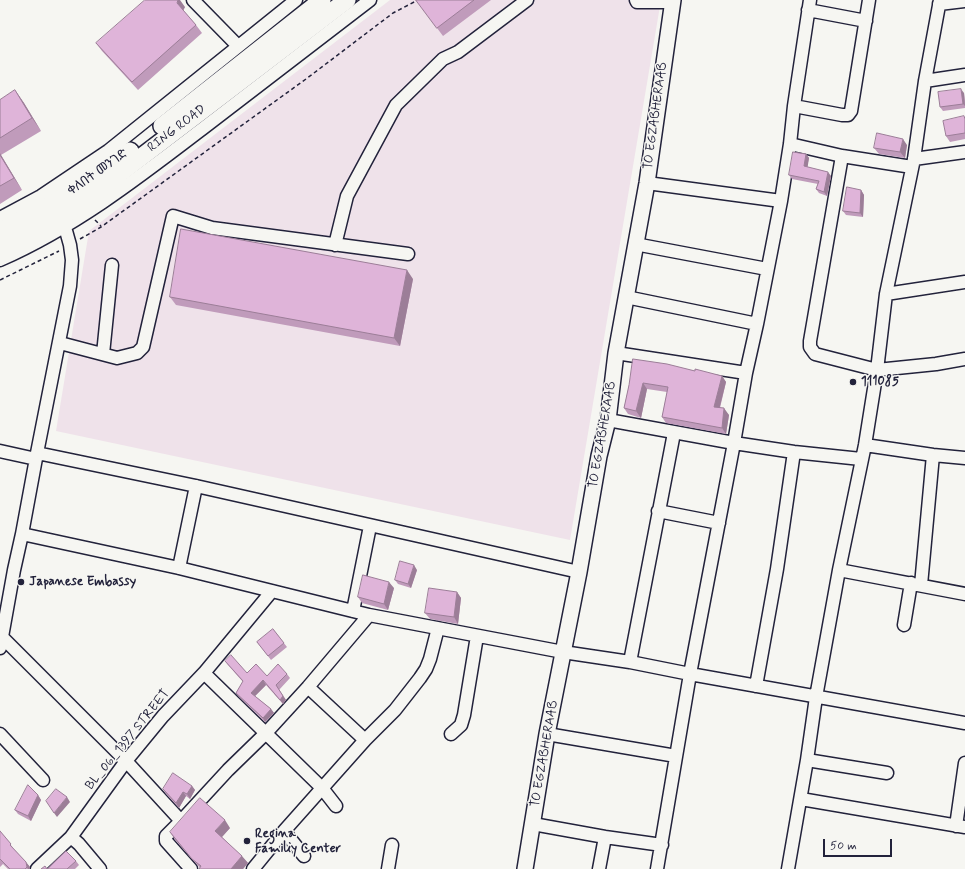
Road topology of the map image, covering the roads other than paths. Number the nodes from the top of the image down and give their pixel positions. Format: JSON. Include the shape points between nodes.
{"nodes":[{"id":1,"x":296,"y":0,"type":"edge"},
{"id":2,"x":322,"y":0,"type":"edge"},
{"id":3,"x":347,"y":0,"type":"edge"},
{"id":4,"x":370,"y":0,"type":"edge"},
{"id":5,"x":527,"y":0,"type":"edge"},
{"id":6,"x":636,"y":0,"type":"edge"},
{"id":7,"x":870,"y":0,"type":"edge"},
{"id":8,"x":965,"y":0,"type":"edge"},
{"id":9,"x":673,"y":1,"type":"edge"},
{"id":10,"x":197,"y":2,"type":"edge"},
{"id":11,"x":940,"y":2,"type":"edge"},
{"id":12,"x":809,"y":5,"type":"edge"},
{"id":13,"x":866,"y":21,"type":"junction"},
{"id":14,"x":238,"y":46,"type":"junction"},
{"id":15,"x":965,"y":75,"type":"edge"},
{"id":16,"x":925,"y":81,"type":"junction"},
{"id":17,"x":794,"y":106,"type":"junction"},
{"id":18,"x":790,"y":144,"type":"junction"},
{"id":19,"x":965,"y":152,"type":"edge"},
{"id":20,"x":842,"y":156,"type":"junction"},
{"id":21,"x":913,"y":163,"type":"junction"},
{"id":22,"x":647,"y":182,"type":"junction"},
{"id":23,"x":781,"y":201,"type":"junction"},
{"id":24,"x":60,"y":215,"type":"junction"},
{"id":25,"x":0,"y":218,"type":"edge"},
{"id":26,"x":0,"y":231,"type":"edge"},
{"id":27,"x":635,"y":244,"type":"junction"},
{"id":28,"x":335,"y":245,"type":"junction"},
{"id":29,"x":0,"y":247,"type":"edge"},
{"id":30,"x":408,"y":254,"type":"dead end"},
{"id":31,"x":0,"y":260,"type":"edge"},
{"id":32,"x":112,"y":265,"type":"dead end"},
{"id":33,"x":767,"y":269,"type":"junction"},
{"id":34,"x":965,"y":282,"type":"edge"},
{"id":35,"x":886,"y":294,"type":"junction"},
{"id":36,"x":626,"y":297,"type":"junction"},
{"id":37,"x":757,"y":324,"type":"junction"},
{"id":38,"x":60,"y":343,"type":"junction"},
{"id":39,"x":616,"y":353,"type":"junction"},
{"id":40,"x":103,"y":354,"type":"junction"},
{"id":41,"x":965,"y":359,"type":"edge"},
{"id":42,"x":877,"y":370,"type":"junction"},
{"id":43,"x":746,"y":373,"type":"junction"},
{"id":44,"x":608,"y":420,"type":"junction"},
{"id":45,"x":674,"y":433,"type":"junction"},
{"id":46,"x":734,"y":443,"type":"junction"},
{"id":47,"x":865,"y":444,"type":"junction"},
{"id":48,"x":0,"y":451,"type":"edge"},
{"id":49,"x":794,"y":452,"type":"junction"},
{"id":50,"x":933,"y":455,"type":"junction"},
{"id":51,"x":36,"y":456,"type":"junction"},
{"id":52,"x":965,"y":458,"type":"edge"},
{"id":53,"x":861,"y":459,"type":"junction"},
{"id":54,"x":196,"y":486,"type":"junction"},
{"id":55,"x":658,"y":511,"type":"junction"},
{"id":56,"x":719,"y":523,"type":"junction"},
{"id":57,"x":370,"y":526,"type":"junction"},
{"id":58,"x":22,"y":534,"type":"junction"},
{"id":59,"x":179,"y":568,"type":"junction"},
{"id":60,"x":839,"y":570,"type":"junction"},
{"id":61,"x":579,"y":572,"type":"junction"},
{"id":62,"x":916,"y":584,"type":"junction"},
{"id":63,"x":272,"y":591,"type":"junction"},
{"id":64,"x":965,"y":594,"type":"edge"},
{"id":65,"x":353,"y":611,"type":"junction"},
{"id":66,"x":369,"y":615,"type":"junction"},
{"id":67,"x":904,"y":625,"type":"dead end"},
{"id":68,"x":438,"y":628,"type":"junction"},
{"id":69,"x":477,"y":636,"type":"junction"},
{"id":70,"x":1,"y":642,"type":"edge"},
{"id":71,"x":563,"y":652,"type":"junction"},
{"id":72,"x":630,"y":662,"type":"junction"},
{"id":73,"x":204,"y":674,"type":"junction"},
{"id":74,"x":690,"y":674,"type":"junction"},
{"id":75,"x":756,"y":686,"type":"junction"},
{"id":76,"x":308,"y":687,"type":"junction"},
{"id":77,"x":816,"y":697,"type":"junction"},
{"id":78,"x":965,"y":723,"type":"edge"},
{"id":79,"x":0,"y":734,"type":"edge"},
{"id":80,"x":265,"y":734,"type":"junction"},
{"id":81,"x":451,"y":734,"type":"dead end"},
{"id":82,"x":548,"y":734,"type":"junction"},
{"id":83,"x":365,"y":740,"type":"junction"},
{"id":84,"x":676,"y":756,"type":"junction"},
{"id":85,"x":807,"y":760,"type":"junction"},
{"id":86,"x":126,"y":761,"type":"junction"},
{"id":87,"x":965,"y":763,"type":"edge"},
{"id":88,"x":887,"y":773,"type":"dead end"},
{"id":89,"x":43,"y":780,"type":"dead end"},
{"id":90,"x":322,"y":788,"type":"junction"},
{"id":91,"x":801,"y":799,"type":"junction"},
{"id":92,"x":336,"y":806,"type":"dead end"},
{"id":93,"x":181,"y":821,"type":"junction"},
{"id":94,"x":533,"y":824,"type":"junction"},
{"id":95,"x":961,"y":826,"type":"edge"},
{"id":96,"x":284,"y":831,"type":"junction"},
{"id":97,"x":71,"y":837,"type":"junction"},
{"id":98,"x":605,"y":837,"type":"junction"},
{"id":99,"x":662,"y":845,"type":"junction"},
{"id":100,"x":392,"y":846,"type":"dead end"},
{"id":101,"x":304,"y":856,"type":"dead end"},
{"id":102,"x":37,"y":869,"type":"edge"},
{"id":103,"x":100,"y":869,"type":"edge"},
{"id":104,"x":191,"y":869,"type":"edge"},
{"id":105,"x":253,"y":869,"type":"edge"},
{"id":106,"x":388,"y":869,"type":"edge"},
{"id":107,"x":525,"y":869,"type":"edge"},
{"id":108,"x":599,"y":869,"type":"edge"},
{"id":109,"x":657,"y":869,"type":"edge"},
{"id":110,"x":788,"y":869,"type":"edge"}],
"edges":[{"from":1,"to":14,"type":"street"},
{"from":2,"to":24,"type":"highway","name":"ቀለበት መንገድ","via":[[119,160]]},
{"from":3,"to":24,"type":"highway","name":"RING ROAD","via":[[84,203]]},
{"from":4,"to":24,"type":"street","via":[[128,186]]},
{"from":5,"to":28,"type":"street","via":[[458,52],[443,59],[396,105],[347,196]]},
{"from":6,"to":9,"type":"street"},
{"from":7,"to":13,"type":"street"},
{"from":8,"to":11,"type":"street"},
{"from":9,"to":22,"type":"main road","name":"TO EGZABHERAAB"},
{"from":10,"to":14,"type":"street"},
{"from":11,"to":16,"type":"street"},
{"from":12,"to":13,"type":"street"},
{"from":12,"to":17,"type":"street"},
{"from":13,"to":17,"type":"street","via":[[851,111],[848,115]]},
{"from":14,"to":25,"type":"street","via":[[108,151],[41,196]]},
{"from":15,"to":16,"type":"street"},
{"from":16,"to":21,"type":"street"},
{"from":17,"to":18,"type":"street"},
{"from":18,"to":20,"type":"street"},
{"from":18,"to":23,"type":"street"},
{"from":19,"to":21,"type":"street"},
{"from":20,"to":21,"type":"street"},
{"from":20,"to":42,"type":"street","via":[[810,347],[814,354]]},
{"from":21,"to":35,"type":"street"},
{"from":22,"to":23,"type":"street"},
{"from":22,"to":27,"type":"main road","name":"TO EGZABHERAAB"},
{"from":23,"to":33,"type":"street"},
{"from":24,"to":26,"type":"highway","name":"ቀለበት መንገድ"},
{"from":24,"to":29,"type":"highway","name":"RING ROAD"},
{"from":24,"to":31,"type":"street","via":[[20,252]]},
{"from":24,"to":38,"type":"street","via":[[72,260]]},
{"from":27,"to":33,"type":"street"},
{"from":27,"to":36,"type":"main road","name":"TO EGZABHERAAB"},
{"from":28,"to":30,"type":"street"},
{"from":28,"to":40,"type":"street","via":[[212,228],[173,216],[143,347],[137,353],[117,358]]},
{"from":32,"to":40,"type":"street"},
{"from":33,"to":37,"type":"street"},
{"from":34,"to":35,"type":"street"},
{"from":35,"to":42,"type":"street"},
{"from":36,"to":37,"type":"street"},
{"from":36,"to":39,"type":"main road","name":"TO EGZABHERAAB"},
{"from":37,"to":43,"type":"street"},
{"from":38,"to":40,"type":"street"},
{"from":38,"to":51,"type":"street"},
{"from":39,"to":43,"type":"street"},
{"from":39,"to":44,"type":"main road","name":"TO EGZABHERAAB"},
{"from":41,"to":42,"type":"street"},
{"from":42,"to":47,"type":"street"},
{"from":43,"to":46,"type":"street"},
{"from":44,"to":45,"type":"street"},
{"from":44,"to":61,"type":"main road","name":"TO EGZABHERAAB","via":[[599,456]]},
{"from":45,"to":46,"type":"street"},
{"from":45,"to":55,"type":"street"},
{"from":46,"to":49,"type":"street"},
{"from":46,"to":56,"type":"street"},
{"from":47,"to":50,"type":"street"},
{"from":47,"to":53,"type":"street"},
{"from":48,"to":51,"type":"street"},
{"from":49,"to":53,"type":"street"},
{"from":49,"to":75,"type":"street"},
{"from":50,"to":52,"type":"street"},
{"from":50,"to":62,"type":"street"},
{"from":51,"to":54,"type":"street"},
{"from":51,"to":58,"type":"street"},
{"from":53,"to":60,"type":"street"},
{"from":54,"to":57,"type":"street"},
{"from":54,"to":59,"type":"street"},
{"from":55,"to":56,"type":"street"},
{"from":55,"to":72,"type":"street"},
{"from":56,"to":74,"type":"street"},
{"from":57,"to":61,"type":"street"},
{"from":57,"to":65,"type":"street"},
{"from":58,"to":59,"type":"street"},
{"from":58,"to":70,"type":"street"},
{"from":59,"to":63,"type":"street"},
{"from":60,"to":62,"type":"street"},
{"from":60,"to":77,"type":"street"},
{"from":61,"to":71,"type":"main road","name":"TO EGZABHERAAB"},
{"from":62,"to":64,"type":"street"},
{"from":62,"to":67,"type":"street"},
{"from":63,"to":65,"type":"street"},
{"from":63,"to":73,"type":"street","name":"BL_06_1397 STREET"},
{"from":65,"to":66,"type":"street"},
{"from":66,"to":68,"type":"street"},
{"from":66,"to":76,"type":"street"},
{"from":68,"to":69,"type":"street"},
{"from":68,"to":83,"type":"street","via":[[426,669],[395,710]]},
{"from":69,"to":71,"type":"street"},
{"from":69,"to":81,"type":"street","via":[[464,715],[461,725]]},
{"from":70,"to":86,"type":"street"},
{"from":71,"to":72,"type":"street"},
{"from":71,"to":82,"type":"main road","name":"TO EGZABHERAAB"},
{"from":72,"to":74,"type":"street"},
{"from":73,"to":80,"type":"street"},
{"from":73,"to":86,"type":"street","name":"BL_06_1397 STREET","via":[[163,716]]},
{"from":74,"to":75,"type":"street"},
{"from":74,"to":84,"type":"street"},
{"from":75,"to":77,"type":"street"},
{"from":76,"to":80,"type":"street"},
{"from":76,"to":83,"type":"street"},
{"from":77,"to":78,"type":"street"},
{"from":77,"to":85,"type":"street"},
{"from":79,"to":89,"type":"street"},
{"from":80,"to":90,"type":"street"},
{"from":80,"to":93,"type":"street"},
{"from":82,"to":84,"type":"street"},
{"from":82,"to":94,"type":"main road","name":"TO EGZABHERAAB"},
{"from":83,"to":90,"type":"street"},
{"from":84,"to":99,"type":"street"},
{"from":85,"to":88,"type":"street"},
{"from":85,"to":91,"type":"street"},
{"from":86,"to":93,"type":"street"},
{"from":86,"to":97,"type":"street","name":"BL_06_1397 STREET"},
{"from":87,"to":95,"type":"street"},
{"from":90,"to":92,"type":"street"},
{"from":90,"to":96,"type":"street"},
{"from":91,"to":95,"type":"street"},
{"from":91,"to":110,"type":"street"},
{"from":93,"to":104,"type":"street","via":[[166,836],[166,841]]},
{"from":94,"to":98,"type":"street"},
{"from":94,"to":107,"type":"main road","name":"TO EGZABHERAAB"},
{"from":96,"to":101,"type":"street"},
{"from":96,"to":105,"type":"street"},
{"from":97,"to":102,"type":"street","name":"BL_06_1397 STREET"},
{"from":97,"to":103,"type":"street"},
{"from":98,"to":99,"type":"street"},
{"from":98,"to":108,"type":"street"},
{"from":99,"to":109,"type":"street"},
{"from":100,"to":106,"type":"street"}]}
